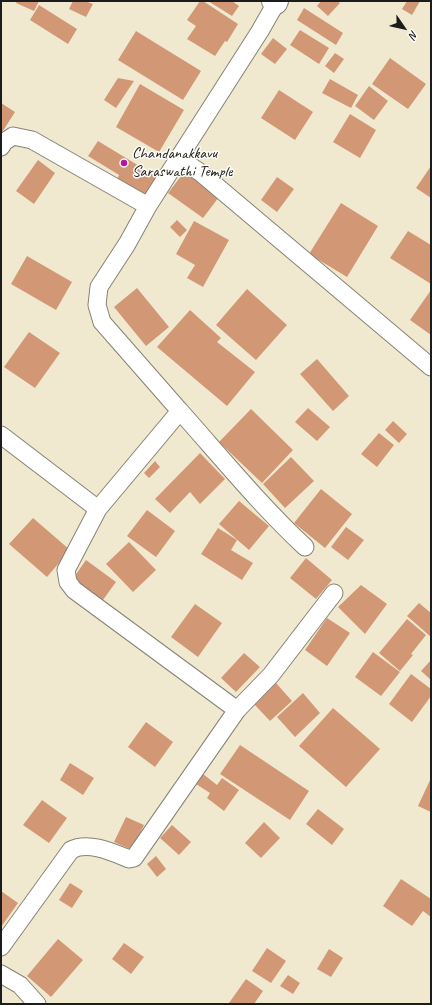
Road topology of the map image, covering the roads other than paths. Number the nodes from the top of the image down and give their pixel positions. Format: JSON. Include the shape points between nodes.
{"nodes":[{"id":1,"x":275,"y":2,"type":"edge"},
{"id":2,"x":1,"y":146,"type":"edge"},
{"id":3,"x":179,"y":158,"type":"junction"},
{"id":4,"x":148,"y":206,"type":"junction"},
{"id":5,"x":431,"y":367,"type":"edge"},
{"id":6,"x":180,"y":411,"type":"junction"},
{"id":7,"x":1,"y":435,"type":"edge"},
{"id":8,"x":98,"y":509,"type":"junction"},
{"id":9,"x":306,"y":547,"type":"dead end"},
{"id":10,"x":334,"y":593,"type":"dead end"},
{"id":11,"x":237,"y":710,"type":"junction"},
{"id":12,"x":1,"y":947,"type":"edge"},
{"id":13,"x":1,"y":974,"type":"edge"},
{"id":14,"x":36,"y":1004,"type":"edge"}],
"edges":[{"from":1,"to":3,"type":"street","via":[[260,31]]},
{"from":2,"to":4,"type":"street","via":[[14,136],[32,140]]},
{"from":3,"to":4,"type":"street"},
{"from":3,"to":5,"type":"street","via":[[201,173]]},
{"from":4,"to":6,"type":"street","via":[[99,287],[97,305],[102,322]]},
{"from":6,"to":8,"type":"street"},
{"from":6,"to":9,"type":"street","via":[[282,526]]},
{"from":7,"to":8,"type":"street"},
{"from":8,"to":11,"type":"street","via":[[66,570],[68,582],[74,590]]},
{"from":10,"to":11,"type":"street","via":[[271,675]]},
{"from":11,"to":12,"type":"street","via":[[134,858],[129,860],[92,847],[71,850]]},
{"from":13,"to":14,"type":"street","via":[[20,985]]}]}
